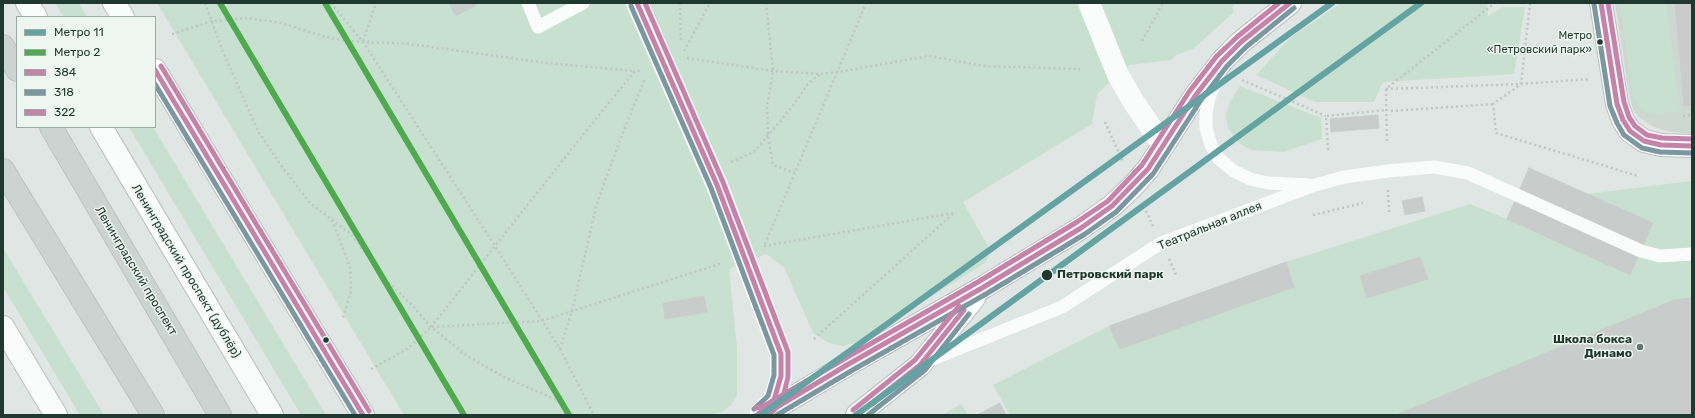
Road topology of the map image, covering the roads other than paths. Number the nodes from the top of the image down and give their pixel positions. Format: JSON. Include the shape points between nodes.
{"nodes":[{"id":1,"x":27,"y":3,"type":"edge"},
{"id":2,"x":114,"y":3,"type":"edge"},
{"id":3,"x":528,"y":3,"type":"edge"},
{"id":4,"x":583,"y":3,"type":"edge"},
{"id":5,"x":637,"y":3,"type":"edge"},
{"id":6,"x":1088,"y":3,"type":"edge"},
{"id":7,"x":1290,"y":3,"type":"edge"},
{"id":8,"x":1601,"y":3,"type":"edge"},
{"id":9,"x":35,"y":16,"type":"edge"},
{"id":10,"x":122,"y":16,"type":"edge"},
{"id":11,"x":3,"y":46,"type":"edge"},
{"id":12,"x":1222,"y":61,"type":"junction"},
{"id":13,"x":16,"y":68,"type":"edge"},
{"id":14,"x":156,"y":72,"type":"edge"},
{"id":15,"x":51,"y":128,"type":"edge"},
{"id":16,"x":102,"y":128,"type":"edge"},
{"id":17,"x":1163,"y":145,"type":"junction"},
{"id":18,"x":1688,"y":147,"type":"edge"},
{"id":19,"x":3,"y":170,"type":"edge"},
{"id":20,"x":1315,"y":185,"type":"junction"},
{"id":21,"x":1692,"y":254,"type":"edge"},
{"id":22,"x":982,"y":288,"type":"junction"},
{"id":23,"x":3,"y":326,"type":"edge"},
{"id":24,"x":9,"y":350,"type":"edge"},
{"id":25,"x":920,"y":365,"type":"junction"},
{"id":26,"x":768,"y":414,"type":"edge"},
{"id":27,"x":56,"y":415,"type":"edge"},
{"id":28,"x":153,"y":415,"type":"edge"},
{"id":29,"x":220,"y":415,"type":"edge"},
{"id":30,"x":272,"y":415,"type":"edge"},
{"id":31,"x":363,"y":415,"type":"edge"},
{"id":32,"x":857,"y":415,"type":"edge"}],
"edges":[{"from":1,"to":9,"type":"street"},
{"from":2,"to":10,"type":"street"},
{"from":3,"to":4,"type":"lane","via":[[538,27]]},
{"from":5,"to":26,"type":"street","via":[[717,185],[781,354],[781,376]]},
{"from":6,"to":17,"type":"street","via":[[1118,75]]},
{"from":7,"to":12,"type":"street","via":[[1241,42]]},
{"from":8,"to":18,"type":"street","via":[[1617,104],[1623,120],[1630,131],[1644,141]]},
{"from":11,"to":13,"type":"main road"},
{"from":12,"to":17,"type":"street"},
{"from":12,"to":20,"type":"lane","via":[[1206,114],[1206,128],[1219,159],[1250,179],[1268,183]]},
{"from":14,"to":31,"type":"street"},
{"from":15,"to":29,"type":"main road","name":"Ленинградский проспект"},
{"from":16,"to":30,"type":"street","name":"Ленинградский проспект (дублёр)"},
{"from":17,"to":22,"type":"street","via":[[1148,169],[1112,206],[1081,228]]},
{"from":19,"to":28,"type":"main road"},
{"from":20,"to":21,"type":"lane","name":"Театральная аллея","via":[[1344,177],[1434,167],[1468,173],[1641,251],[1660,256]]},
{"from":20,"to":25,"type":"lane","name":"Театральная аллея","via":[[1161,243],[1062,307]]},
{"from":22,"to":25,"type":"street"},
{"from":22,"to":26,"type":"street","via":[[852,361]]},
{"from":23,"to":24,"type":"street"},
{"from":24,"to":27,"type":"street"},
{"from":25,"to":32,"type":"street"}]}
